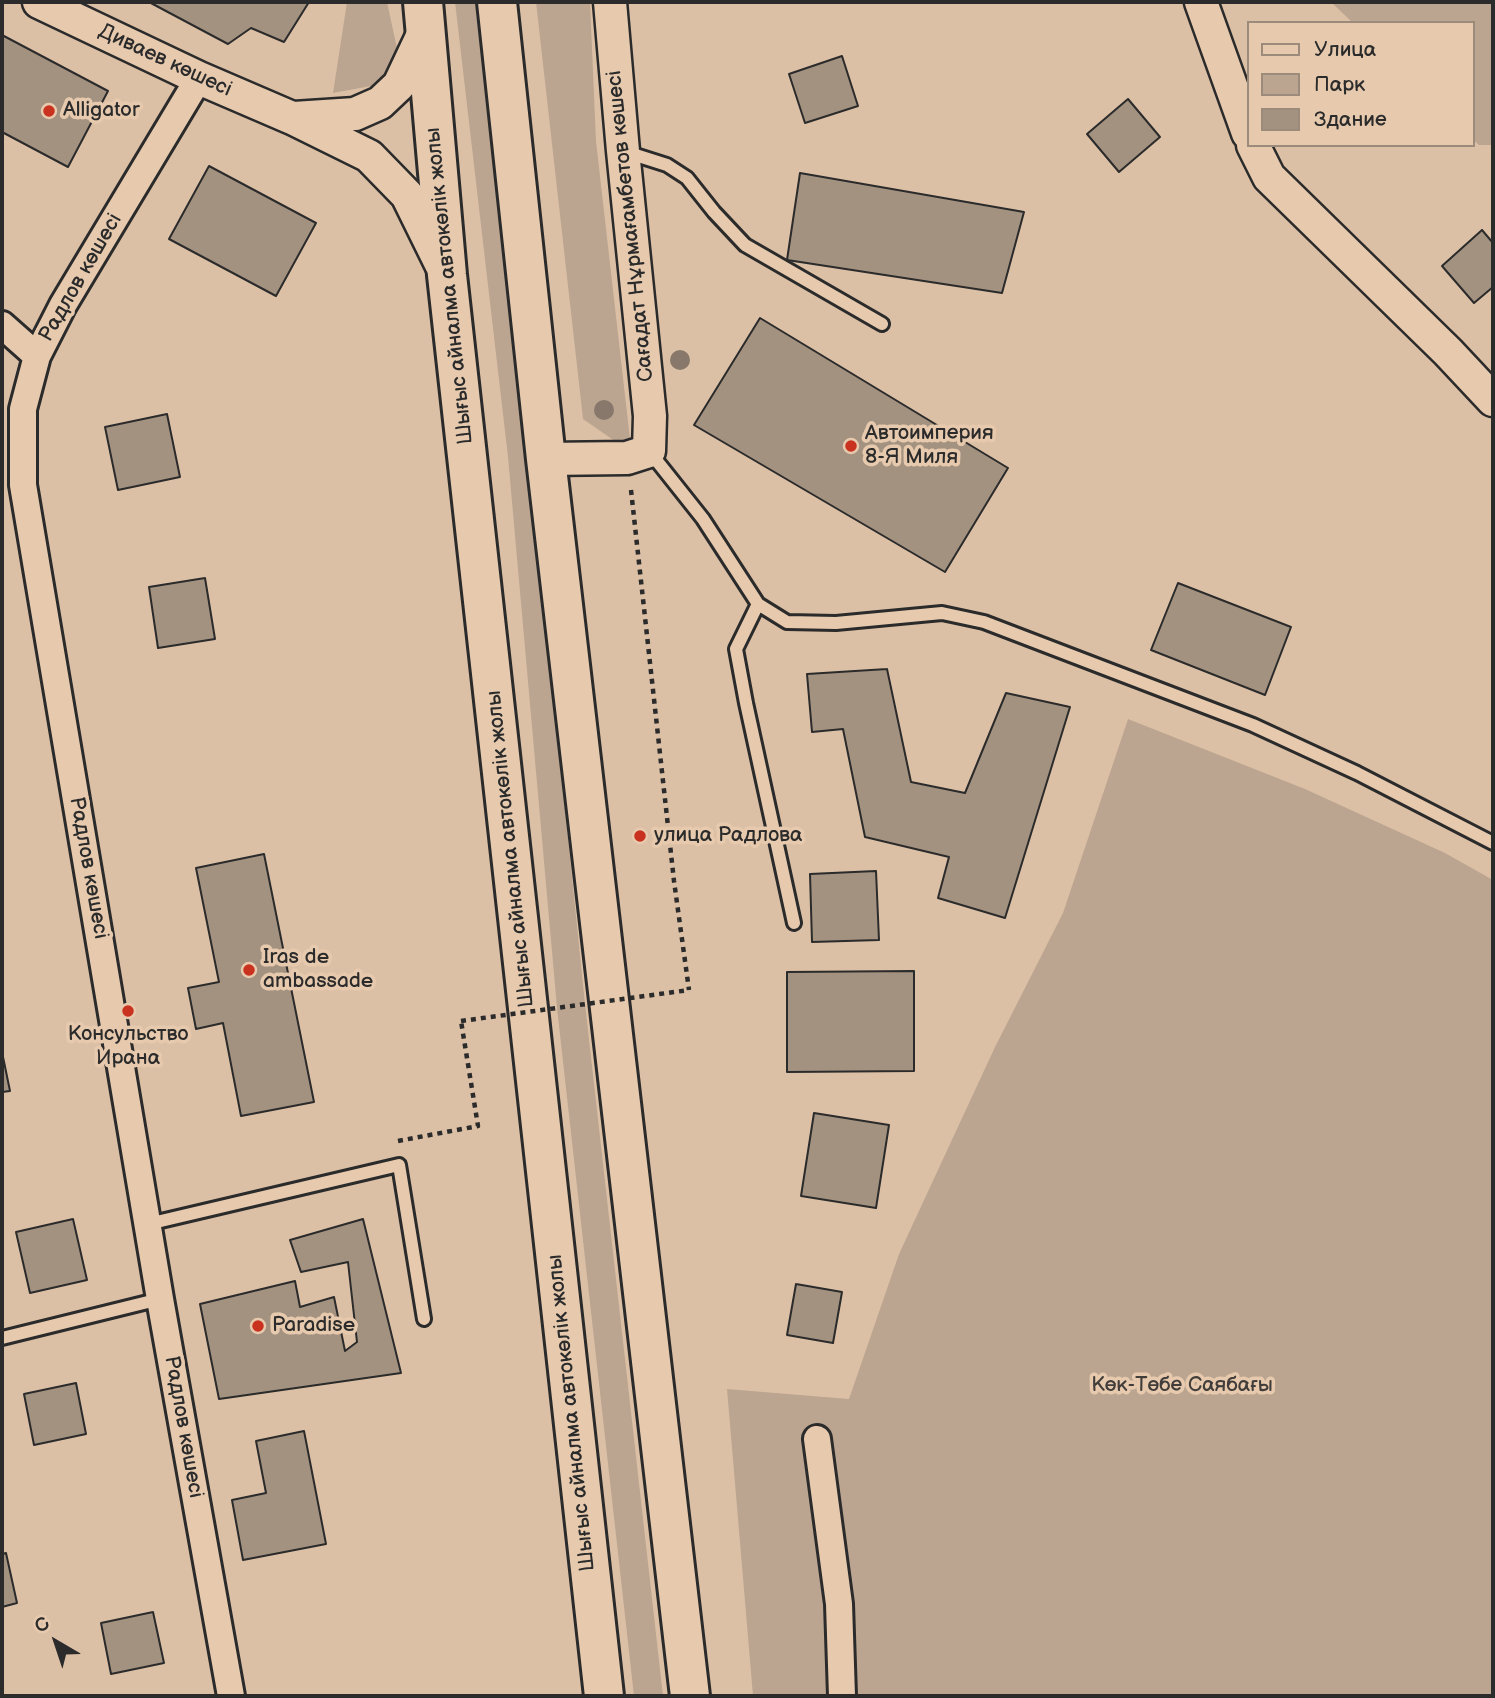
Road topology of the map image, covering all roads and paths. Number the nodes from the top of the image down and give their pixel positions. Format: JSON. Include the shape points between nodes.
{"nodes":[{"id":1,"x":39,"y":2,"type":"edge"},
{"id":2,"x":497,"y":2,"type":"edge"},
{"id":3,"x":610,"y":2,"type":"edge"},
{"id":4,"x":1201,"y":2,"type":"edge"},
{"id":5,"x":424,"y":15,"type":"edge"},
{"id":6,"x":199,"y":78,"type":"junction"},
{"id":7,"x":292,"y":118,"type":"junction"},
{"id":8,"x":1246,"y":127,"type":"edge"},
{"id":9,"x":1253,"y":147,"type":"edge"},
{"id":10,"x":623,"y":151,"type":"junction"},
{"id":11,"x":447,"y":275,"type":"junction"},
{"id":12,"x":882,"y":324,"type":"dead end"},
{"id":13,"x":2,"y":325,"type":"edge"},
{"id":14,"x":37,"y":356,"type":"junction"},
{"id":15,"x":1493,"y":400,"type":"edge"},
{"id":16,"x":638,"y":454,"type":"junction"},
{"id":17,"x":546,"y":459,"type":"junction"},
{"id":18,"x":758,"y":604,"type":"junction"},
{"id":19,"x":1493,"y":843,"type":"edge"},
{"id":20,"x":794,"y":923,"type":"dead end"},
{"id":21,"x":399,"y":1165,"type":"junction"},
{"id":22,"x":148,"y":1224,"type":"junction"},
{"id":23,"x":160,"y":1299,"type":"junction"},
{"id":24,"x":424,"y":1320,"type":"dead end"},
{"id":25,"x":2,"y":1338,"type":"edge"},
{"id":26,"x":817,"y":1439,"type":"dead end"},
{"id":27,"x":232,"y":1696,"type":"edge"},
{"id":28,"x":604,"y":1696,"type":"edge"},
{"id":29,"x":690,"y":1696,"type":"edge"},
{"id":30,"x":842,"y":1696,"type":"edge"}],
"edges":[{"from":1,"to":6,"type":"street","name":"Диваев көшесі"},
{"from":2,"to":17,"type":"main road"},
{"from":3,"to":10,"type":"street","name":"Сағадат Нұрмағамбетов көшесі"},
{"from":4,"to":8,"type":"street"},
{"from":5,"to":7,"type":"street","via":[[399,85],[380,103],[355,114]]},
{"from":5,"to":11,"type":"main road","name":"Шығыс айналма автокөлік жолы"},
{"from":6,"to":7,"type":"street","name":"Диваев көшесі"},
{"from":6,"to":14,"type":"street","name":"Радлов көшесі"},
{"from":7,"to":11,"type":"street","name":"Диваев көшесі","via":[[369,156],[407,195]]},
{"from":9,"to":15,"type":"street","via":[[1269,177]]},
{"from":10,"to":12,"type":"lane","via":[[687,178],[744,245]]},
{"from":10,"to":16,"type":"street","name":"Сағадат Нұрмағамбетов көшесі","via":[[650,416]]},
{"from":11,"to":28,"type":"main road","name":"Шығыс айналма автокөлік жолы"},
{"from":13,"to":14,"type":"street"},
{"from":14,"to":22,"type":"street","name":"Радлов көшесі","via":[[23,409],[23,485]]},
{"from":16,"to":17,"type":"street"},
{"from":16,"to":18,"type":"lane","via":[[703,519]]},
{"from":16,"to":21,"type":"path","bridge":true,"via":[[674,881],[689,990],[461,1021],[478,1126],[395,1141]]},
{"from":17,"to":29,"type":"main road"},
{"from":18,"to":19,"type":"lane","via":[[787,622],[836,623],[942,613],[984,622],[1253,725]]},
{"from":18,"to":20,"type":"lane","via":[[736,649]]},
{"from":21,"to":22,"type":"lane"},
{"from":21,"to":24,"type":"lane"},
{"from":22,"to":23,"type":"street","name":"Радлов көшесі"},
{"from":23,"to":25,"type":"lane"},
{"from":23,"to":27,"type":"street","name":"Радлов көшесі"},
{"from":26,"to":30,"type":"street","via":[[839,1604]]}]}
